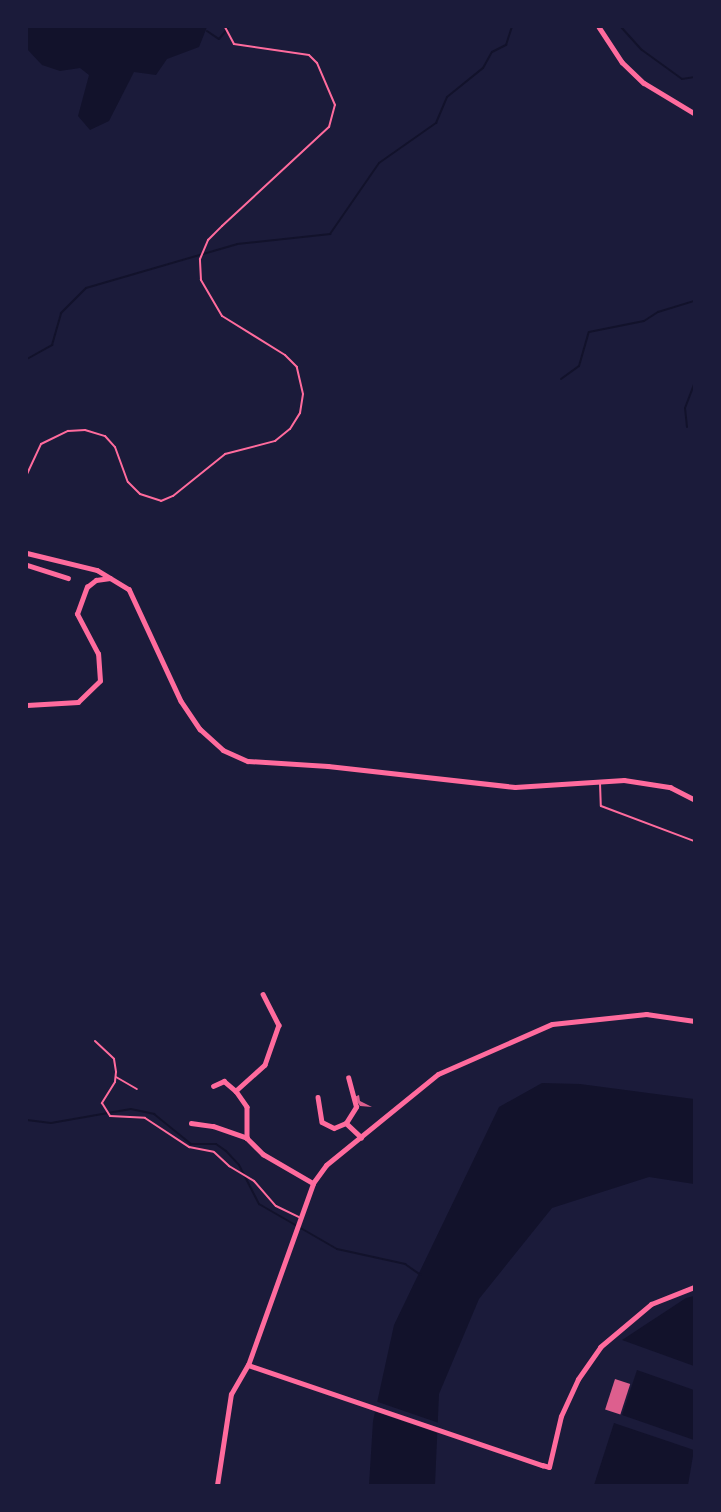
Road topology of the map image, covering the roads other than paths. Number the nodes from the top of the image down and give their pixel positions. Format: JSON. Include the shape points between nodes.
{"nodes":[{"id":1,"x":225,"y":27,"type":"edge"},
{"id":2,"x":599,"y":27,"type":"edge"},
{"id":3,"x":694,"y":113,"type":"edge"},
{"id":4,"x":27,"y":474,"type":"edge"},
{"id":5,"x":27,"y":553,"type":"edge"},
{"id":6,"x":27,"y":565,"type":"edge"},
{"id":7,"x":68,"y":578,"type":"dead end"},
{"id":8,"x":110,"y":578,"type":"junction"},
{"id":9,"x":27,"y":705,"type":"edge"},
{"id":10,"x":600,"y":780,"type":"junction"},
{"id":11,"x":694,"y":799,"type":"edge"},
{"id":12,"x":694,"y":842,"type":"edge"},
{"id":13,"x":263,"y":994,"type":"dead end"},
{"id":14,"x":694,"y":1021,"type":"edge"},
{"id":15,"x":95,"y":1041,"type":"dead end"},
{"id":16,"x":116,"y":1077,"type":"junction"},
{"id":17,"x":348,"y":1078,"type":"dead end"},
{"id":18,"x":213,"y":1086,"type":"dead end"},
{"id":19,"x":137,"y":1089,"type":"dead end"},
{"id":20,"x":236,"y":1091,"type":"junction"},
{"id":21,"x":318,"y":1097,"type":"dead end"},
{"id":22,"x":191,"y":1123,"type":"dead end"},
{"id":23,"x":346,"y":1123,"type":"junction"},
{"id":24,"x":361,"y":1137,"type":"junction"},
{"id":25,"x":248,"y":1138,"type":"junction"},
{"id":26,"x":313,"y":1183,"type":"junction"},
{"id":27,"x":298,"y":1220,"type":"junction"},
{"id":28,"x":694,"y":1287,"type":"edge"},
{"id":29,"x":248,"y":1365,"type":"junction"},
{"id":30,"x":542,"y":1465,"type":"joint"},
{"id":31,"x":217,"y":1485,"type":"edge"}],
"edges":[{"from":1,"to":4,"type":"lane","via":[[234,44],[309,55],[317,63],[335,105],[329,126],[208,240],[200,259],[201,280],[222,316],[285,355],[297,367],[303,406],[290,429],[275,441],[225,454],[173,496],[161,501],[128,482],[115,447],[105,436],[85,430],[68,432],[41,444]]},
{"from":2,"to":3,"type":"street","via":[[622,62],[644,83]]},
{"from":5,"to":8,"type":"street","via":[[97,570]]},
{"from":6,"to":7,"type":"street"},
{"from":8,"to":9,"type":"street","via":[[96,580],[87,587],[77,614],[98,654],[100,681],[78,702]]},
{"from":8,"to":10,"type":"street","via":[[129,589],[170,679],[200,729],[223,750],[248,761],[514,787]]},
{"from":10,"to":11,"type":"street","via":[[670,787]]},
{"from":10,"to":12,"type":"lane","via":[[601,806]]},
{"from":13,"to":20,"type":"street","via":[[279,1025],[265,1065]]},
{"from":14,"to":24,"type":"street","via":[[646,1014],[552,1024],[438,1074]]},
{"from":15,"to":16,"type":"lane","via":[[114,1059]]},
{"from":16,"to":19,"type":"lane"},
{"from":16,"to":27,"type":"lane","via":[[102,1103],[110,1116],[145,1118],[189,1147],[214,1152]]},
{"from":17,"to":23,"type":"street","via":[[356,1107]]},
{"from":18,"to":20,"type":"street","via":[[225,1081]]},
{"from":20,"to":25,"type":"street","via":[[247,1107]]},
{"from":21,"to":23,"type":"street","via":[[322,1122],[334,1128]]},
{"from":22,"to":25,"type":"street"},
{"from":23,"to":24,"type":"street"},
{"from":24,"to":26,"type":"street","via":[[326,1165]]},
{"from":25,"to":26,"type":"street","via":[[263,1154]]},
{"from":26,"to":27,"type":"street"},
{"from":27,"to":29,"type":"street"},
{"from":28,"to":30,"type":"street","via":[[651,1304],[600,1347],[570,1394],[549,1467]]},
{"from":29,"to":30,"type":"street"},
{"from":29,"to":31,"type":"street","via":[[231,1394]]}]}
